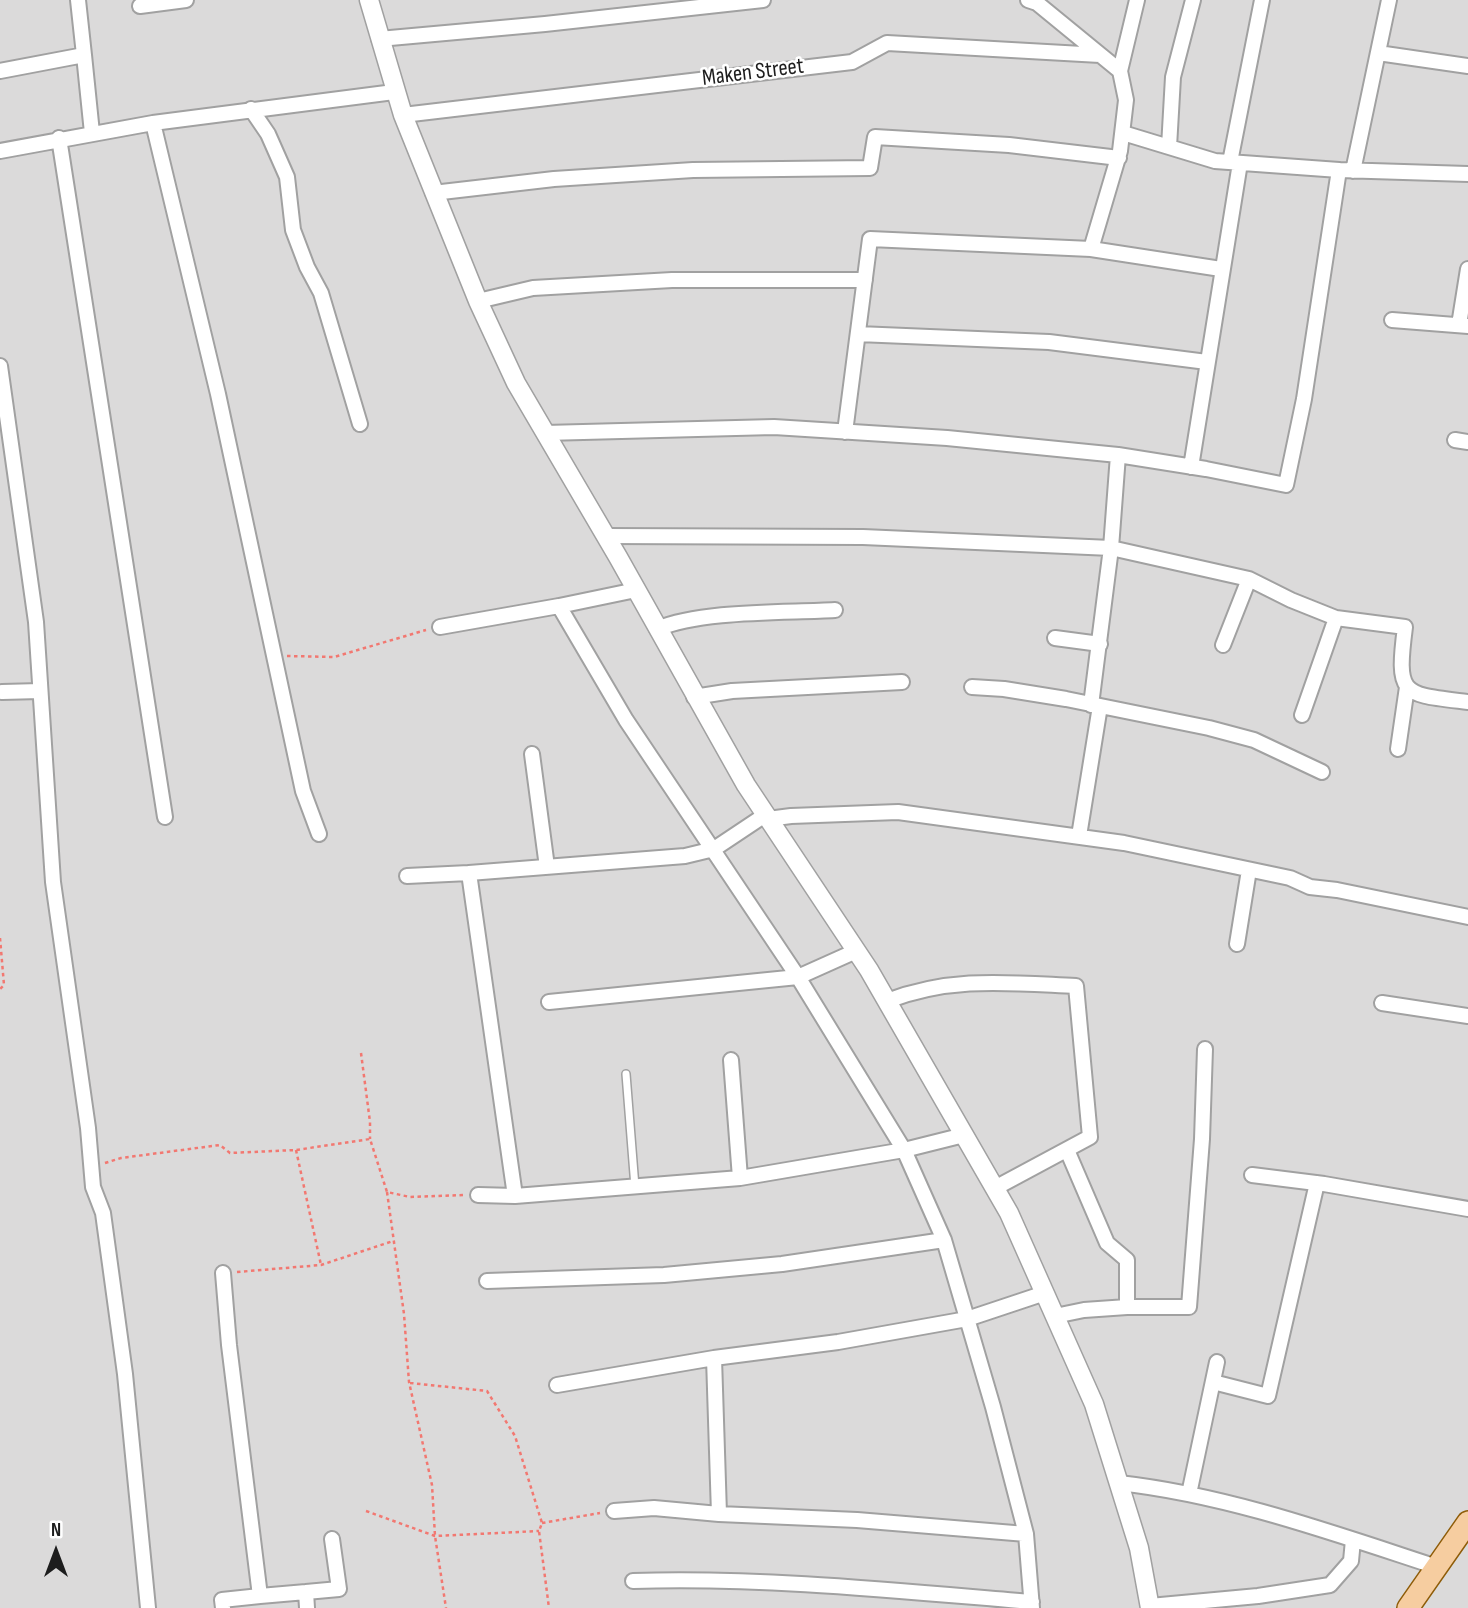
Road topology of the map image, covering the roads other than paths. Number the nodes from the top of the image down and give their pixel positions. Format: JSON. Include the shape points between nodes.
{"nodes":[{"id":1,"x":78,"y":0,"type":"edge"},
{"id":2,"x":186,"y":0,"type":"edge"},
{"id":3,"x":369,"y":0,"type":"edge"},
{"id":4,"x":763,"y":0,"type":"edge"},
{"id":5,"x":1137,"y":0,"type":"edge"},
{"id":6,"x":1193,"y":0,"type":"edge"},
{"id":7,"x":1262,"y":0,"type":"edge"},
{"id":8,"x":1390,"y":0,"type":"edge"},
{"id":9,"x":1034,"y":1,"type":"edge"},
{"id":10,"x":140,"y":6,"type":"dead end"},
{"id":11,"x":379,"y":39,"type":"junction"},
{"id":12,"x":1378,"y":53,"type":"junction"},
{"id":13,"x":84,"y":55,"type":"junction"},
{"id":14,"x":1100,"y":55,"type":"junction"},
{"id":15,"x":1468,"y":66,"type":"edge"},
{"id":16,"x":0,"y":71,"type":"edge"},
{"id":17,"x":1120,"y":71,"type":"junction"},
{"id":18,"x":394,"y":92,"type":"junction"},
{"id":19,"x":251,"y":109,"type":"junction"},
{"id":20,"x":403,"y":115,"type":"junction"},
{"id":21,"x":153,"y":123,"type":"junction"},
{"id":22,"x":92,"y":133,"type":"junction"},
{"id":23,"x":1123,"y":133,"type":"junction"},
{"id":24,"x":59,"y":138,"type":"junction"},
{"id":25,"x":1169,"y":147,"type":"junction"},
{"id":26,"x":0,"y":151,"type":"edge"},
{"id":27,"x":1119,"y":158,"type":"junction"},
{"id":28,"x":1235,"y":163,"type":"junction"},
{"id":29,"x":1346,"y":170,"type":"junction"},
{"id":30,"x":1468,"y":174,"type":"edge"},
{"id":31,"x":433,"y":193,"type":"junction"},
{"id":32,"x":1091,"y":249,"type":"junction"},
{"id":33,"x":1222,"y":269,"type":"junction"},
{"id":34,"x":1468,"y":269,"type":"edge"},
{"id":35,"x":865,"y":280,"type":"junction"},
{"id":36,"x":478,"y":300,"type":"junction"},
{"id":37,"x":1392,"y":320,"type":"dead end"},
{"id":38,"x":1464,"y":326,"type":"edge"},
{"id":39,"x":858,"y":334,"type":"junction"},
{"id":40,"x":1207,"y":362,"type":"junction"},
{"id":41,"x":0,"y":366,"type":"edge"},
{"id":42,"x":360,"y":424,"type":"dead end"},
{"id":43,"x":845,"y":432,"type":"junction"},
{"id":44,"x":545,"y":433,"type":"junction"},
{"id":45,"x":1118,"y":455,"type":"junction"},
{"id":46,"x":1191,"y":467,"type":"junction"},
{"id":47,"x":605,"y":536,"type":"junction"},
{"id":48,"x":1111,"y":548,"type":"junction"},
{"id":49,"x":1249,"y":579,"type":"junction"},
{"id":50,"x":636,"y":590,"type":"junction"},
{"id":51,"x":559,"y":606,"type":"junction"},
{"id":52,"x":835,"y":610,"type":"dead end"},
{"id":53,"x":1336,"y":618,"type":"junction"},
{"id":54,"x":440,"y":627,"type":"road end"},
{"id":55,"x":657,"y":629,"type":"junction"},
{"id":56,"x":1055,"y":638,"type":"dead end"},
{"id":57,"x":1100,"y":643,"type":"junction"},
{"id":58,"x":1223,"y":645,"type":"dead end"},
{"id":59,"x":902,"y":682,"type":"dead end"},
{"id":60,"x":972,"y":687,"type":"dead end"},
{"id":61,"x":1407,"y":687,"type":"junction"},
{"id":62,"x":40,"y":691,"type":"junction"},
{"id":63,"x":2,"y":692,"type":"edge"},
{"id":64,"x":695,"y":697,"type":"junction"},
{"id":65,"x":1468,"y":702,"type":"edge"},
{"id":66,"x":1095,"y":705,"type":"junction"},
{"id":67,"x":1302,"y":715,"type":"dead end"},
{"id":68,"x":1398,"y":749,"type":"dead end"},
{"id":69,"x":532,"y":754,"type":"dead end"},
{"id":70,"x":1322,"y":772,"type":"dead end"},
{"id":71,"x":165,"y":817,"type":"dead end"},
{"id":72,"x":767,"y":817,"type":"junction"},
{"id":73,"x":319,"y":834,"type":"dead end"},
{"id":74,"x":1079,"y":836,"type":"junction"},
{"id":75,"x":714,"y":849,"type":"junction"},
{"id":76,"x":547,"y":867,"type":"junction"},
{"id":77,"x":1249,"y":870,"type":"junction"},
{"id":78,"x":469,"y":873,"type":"junction"},
{"id":79,"x":407,"y":876,"type":"dead end"},
{"id":80,"x":1468,"y":917,"type":"edge"},
{"id":81,"x":1237,"y":944,"type":"dead end"},
{"id":82,"x":856,"y":951,"type":"junction"},
{"id":83,"x":798,"y":977,"type":"junction"},
{"id":84,"x":887,"y":1001,"type":"junction"},
{"id":85,"x":549,"y":1002,"type":"dead end"},
{"id":86,"x":1382,"y":1003,"type":"dead end"},
{"id":87,"x":1468,"y":1016,"type":"edge"},
{"id":88,"x":1205,"y":1049,"type":"dead end"},
{"id":89,"x":731,"y":1060,"type":"dead end"},
{"id":90,"x":626,"y":1074,"type":"dead end"},
{"id":91,"x":964,"y":1135,"type":"junction"},
{"id":92,"x":904,"y":1150,"type":"junction"},
{"id":93,"x":1067,"y":1150,"type":"junction"},
{"id":94,"x":1252,"y":1175,"type":"dead end"},
{"id":95,"x":740,"y":1178,"type":"junction"},
{"id":96,"x":1317,"y":1184,"type":"junction"},
{"id":97,"x":635,"y":1187,"type":"junction"},
{"id":98,"x":995,"y":1188,"type":"junction"},
{"id":99,"x":478,"y":1195,"type":"road end"},
{"id":100,"x":515,"y":1196,"type":"junction"},
{"id":101,"x":1468,"y":1209,"type":"edge"},
{"id":102,"x":944,"y":1240,"type":"junction"},
{"id":103,"x":223,"y":1273,"type":"road end"},
{"id":104,"x":487,"y":1281,"type":"dead end"},
{"id":105,"x":1045,"y":1293,"type":"junction"},
{"id":106,"x":1127,"y":1307,"type":"junction"},
{"id":107,"x":1055,"y":1316,"type":"junction"},
{"id":108,"x":967,"y":1319,"type":"junction"},
{"id":109,"x":714,"y":1358,"type":"junction"},
{"id":110,"x":1217,"y":1362,"type":"dead end"},
{"id":111,"x":1213,"y":1382,"type":"junction"},
{"id":112,"x":557,"y":1384,"type":"dead end"},
{"id":113,"x":1119,"y":1483,"type":"junction"},
{"id":114,"x":1188,"y":1494,"type":"junction"},
{"id":115,"x":614,"y":1511,"type":"road end"},
{"id":116,"x":719,"y":1514,"type":"junction"},
{"id":117,"x":1468,"y":1522,"type":"edge"},
{"id":118,"x":1026,"y":1534,"type":"junction"},
{"id":119,"x":332,"y":1539,"type":"dead end"},
{"id":120,"x":1353,"y":1540,"type":"junction"},
{"id":121,"x":1437,"y":1567,"type":"junction"},
{"id":122,"x":633,"y":1581,"type":"dead end"},
{"id":123,"x":306,"y":1592,"type":"junction"},
{"id":124,"x":260,"y":1596,"type":"junction"},
{"id":125,"x":1032,"y":1605,"type":"edge"},
{"id":126,"x":1150,"y":1607,"type":"edge"},
{"id":127,"x":148,"y":1608,"type":"edge"},
{"id":128,"x":223,"y":1608,"type":"edge"},
{"id":129,"x":307,"y":1608,"type":"edge"},
{"id":130,"x":1408,"y":1608,"type":"edge"}],
"edges":[{"from":1,"to":13,"type":"street"},
{"from":2,"to":10,"type":"street"},
{"from":3,"to":11,"type":"street"},
{"from":4,"to":11,"type":"street"},
{"from":5,"to":17,"type":"street"},
{"from":6,"to":25,"type":"street","via":[[1172,77]]},
{"from":7,"to":28,"type":"street"},
{"from":8,"to":12,"type":"street"},
{"from":9,"to":14,"type":"street"},
{"from":11,"to":18,"type":"street"},
{"from":12,"to":15,"type":"street"},
{"from":12,"to":29,"type":"street"},
{"from":13,"to":16,"type":"street"},
{"from":13,"to":22,"type":"street"},
{"from":14,"to":17,"type":"street"},
{"from":14,"to":20,"type":"street","name":"Maken Street","via":[[887,44],[852,62]]},
{"from":17,"to":23,"type":"street","via":[[1126,100]]},
{"from":18,"to":19,"type":"street"},
{"from":18,"to":20,"type":"street"},
{"from":19,"to":21,"type":"street"},
{"from":19,"to":42,"type":"street","via":[[287,177],[293,230],[321,293]]},
{"from":20,"to":31,"type":"street"},
{"from":21,"to":22,"type":"street"},
{"from":21,"to":73,"type":"street","via":[[218,394],[303,791]]},
{"from":22,"to":24,"type":"street"},
{"from":23,"to":25,"type":"street"},
{"from":23,"to":27,"type":"street"},
{"from":24,"to":26,"type":"street"},
{"from":24,"to":71,"type":"street"},
{"from":25,"to":28,"type":"street"},
{"from":27,"to":31,"type":"street","via":[[875,136],[870,168],[693,170]]},
{"from":27,"to":32,"type":"street"},
{"from":28,"to":29,"type":"street"},
{"from":28,"to":33,"type":"street"},
{"from":29,"to":30,"type":"street"},
{"from":29,"to":46,"type":"street","via":[[1286,485]]},
{"from":31,"to":36,"type":"street"},
{"from":32,"to":33,"type":"street"},
{"from":32,"to":35,"type":"street","via":[[870,239]]},
{"from":33,"to":40,"type":"street"},
{"from":34,"to":38,"type":"street"},
{"from":35,"to":36,"type":"street","via":[[658,281],[533,288]]},
{"from":35,"to":39,"type":"street"},
{"from":36,"to":44,"type":"street"},
{"from":37,"to":38,"type":"street"},
{"from":39,"to":40,"type":"street","via":[[1049,342]]},
{"from":39,"to":43,"type":"street"},
{"from":40,"to":46,"type":"street"},
{"from":41,"to":62,"type":"street","via":[[36,622]]},
{"from":43,"to":44,"type":"street","via":[[774,427]]},
{"from":43,"to":45,"type":"street"},
{"from":44,"to":47,"type":"street"},
{"from":45,"to":46,"type":"street"},
{"from":45,"to":48,"type":"street"},
{"from":47,"to":48,"type":"street","via":[[863,537]]},
{"from":47,"to":50,"type":"street"},
{"from":48,"to":49,"type":"street"},
{"from":48,"to":57,"type":"street"},
{"from":49,"to":53,"type":"street"},
{"from":49,"to":58,"type":"street"},
{"from":50,"to":51,"type":"street"},
{"from":50,"to":55,"type":"street"},
{"from":51,"to":54,"type":"street"},
{"from":51,"to":75,"type":"street","via":[[626,720]]},
{"from":52,"to":55,"type":"street","via":[[709,617]]},
{"from":53,"to":61,"type":"street","via":[[1405,627],[1401,673]]},
{"from":53,"to":67,"type":"street"},
{"from":55,"to":64,"type":"street"},
{"from":56,"to":57,"type":"street"},
{"from":57,"to":66,"type":"street"},
{"from":59,"to":64,"type":"street"},
{"from":60,"to":66,"type":"street"},
{"from":61,"to":65,"type":"street","via":[[1423,696]]},
{"from":61,"to":68,"type":"street"},
{"from":62,"to":63,"type":"street"},
{"from":62,"to":127,"type":"street","via":[[53,882],[93,1186],[103,1213],[125,1374]]},
{"from":64,"to":72,"type":"street"},
{"from":66,"to":70,"type":"street","via":[[1254,740]]},
{"from":66,"to":74,"type":"street"},
{"from":69,"to":76,"type":"street"},
{"from":72,"to":74,"type":"street","via":[[898,812]]},
{"from":72,"to":75,"type":"street"},
{"from":72,"to":82,"type":"street"},
{"from":74,"to":77,"type":"street"},
{"from":75,"to":76,"type":"street","via":[[685,856]]},
{"from":75,"to":83,"type":"street"},
{"from":76,"to":78,"type":"street"},
{"from":77,"to":80,"type":"street","via":[[1310,887]]},
{"from":77,"to":81,"type":"street"},
{"from":78,"to":79,"type":"street"},
{"from":78,"to":100,"type":"street"},
{"from":82,"to":83,"type":"street"},
{"from":82,"to":84,"type":"street"},
{"from":83,"to":85,"type":"street"},
{"from":83,"to":92,"type":"street"},
{"from":84,"to":91,"type":"street"},
{"from":84,"to":93,"type":"street","via":[[949,984],[1076,986],[1090,1137]]},
{"from":86,"to":87,"type":"street"},
{"from":88,"to":106,"type":"street","via":[[1189,1307]]},
{"from":89,"to":95,"type":"street"},
{"from":90,"to":97,"type":"lane"},
{"from":91,"to":92,"type":"street"},
{"from":91,"to":98,"type":"street"},
{"from":92,"to":95,"type":"street"},
{"from":92,"to":102,"type":"street"},
{"from":93,"to":98,"type":"street"},
{"from":93,"to":106,"type":"street","via":[[1107,1242],[1127,1260]]},
{"from":94,"to":96,"type":"street"},
{"from":95,"to":97,"type":"street"},
{"from":96,"to":101,"type":"street"},
{"from":96,"to":111,"type":"street","via":[[1268,1396]]},
{"from":97,"to":100,"type":"street"},
{"from":98,"to":105,"type":"street"},
{"from":99,"to":100,"type":"street"},
{"from":102,"to":104,"type":"street","via":[[782,1264],[664,1275]]},
{"from":102,"to":108,"type":"street"},
{"from":103,"to":124,"type":"street"},
{"from":105,"to":107,"type":"street"},
{"from":105,"to":108,"type":"street"},
{"from":106,"to":107,"type":"street"},
{"from":107,"to":113,"type":"street","via":[[1094,1404]]},
{"from":108,"to":109,"type":"street"},
{"from":108,"to":118,"type":"street"},
{"from":109,"to":112,"type":"street"},
{"from":109,"to":116,"type":"street"},
{"from":110,"to":111,"type":"street"},
{"from":111,"to":114,"type":"street"},
{"from":113,"to":114,"type":"street"},
{"from":113,"to":126,"type":"street","via":[[1139,1548]]},
{"from":114,"to":120,"type":"street"},
{"from":115,"to":116,"type":"street","via":[[654,1508]]},
{"from":116,"to":118,"type":"street"},
{"from":117,"to":121,"type":"main road"},
{"from":118,"to":125,"type":"street"},
{"from":119,"to":123,"type":"street","via":[[339,1588]]},
{"from":120,"to":121,"type":"street"},
{"from":120,"to":126,"type":"street","via":[[1351,1561],[1330,1584]]},
{"from":121,"to":130,"type":"main road"},
{"from":122,"to":125,"type":"street","via":[[706,1580],[900,1591]]},
{"from":123,"to":124,"type":"street"},
{"from":123,"to":129,"type":"street"},
{"from":124,"to":128,"type":"street","via":[[222,1600]]}]}
